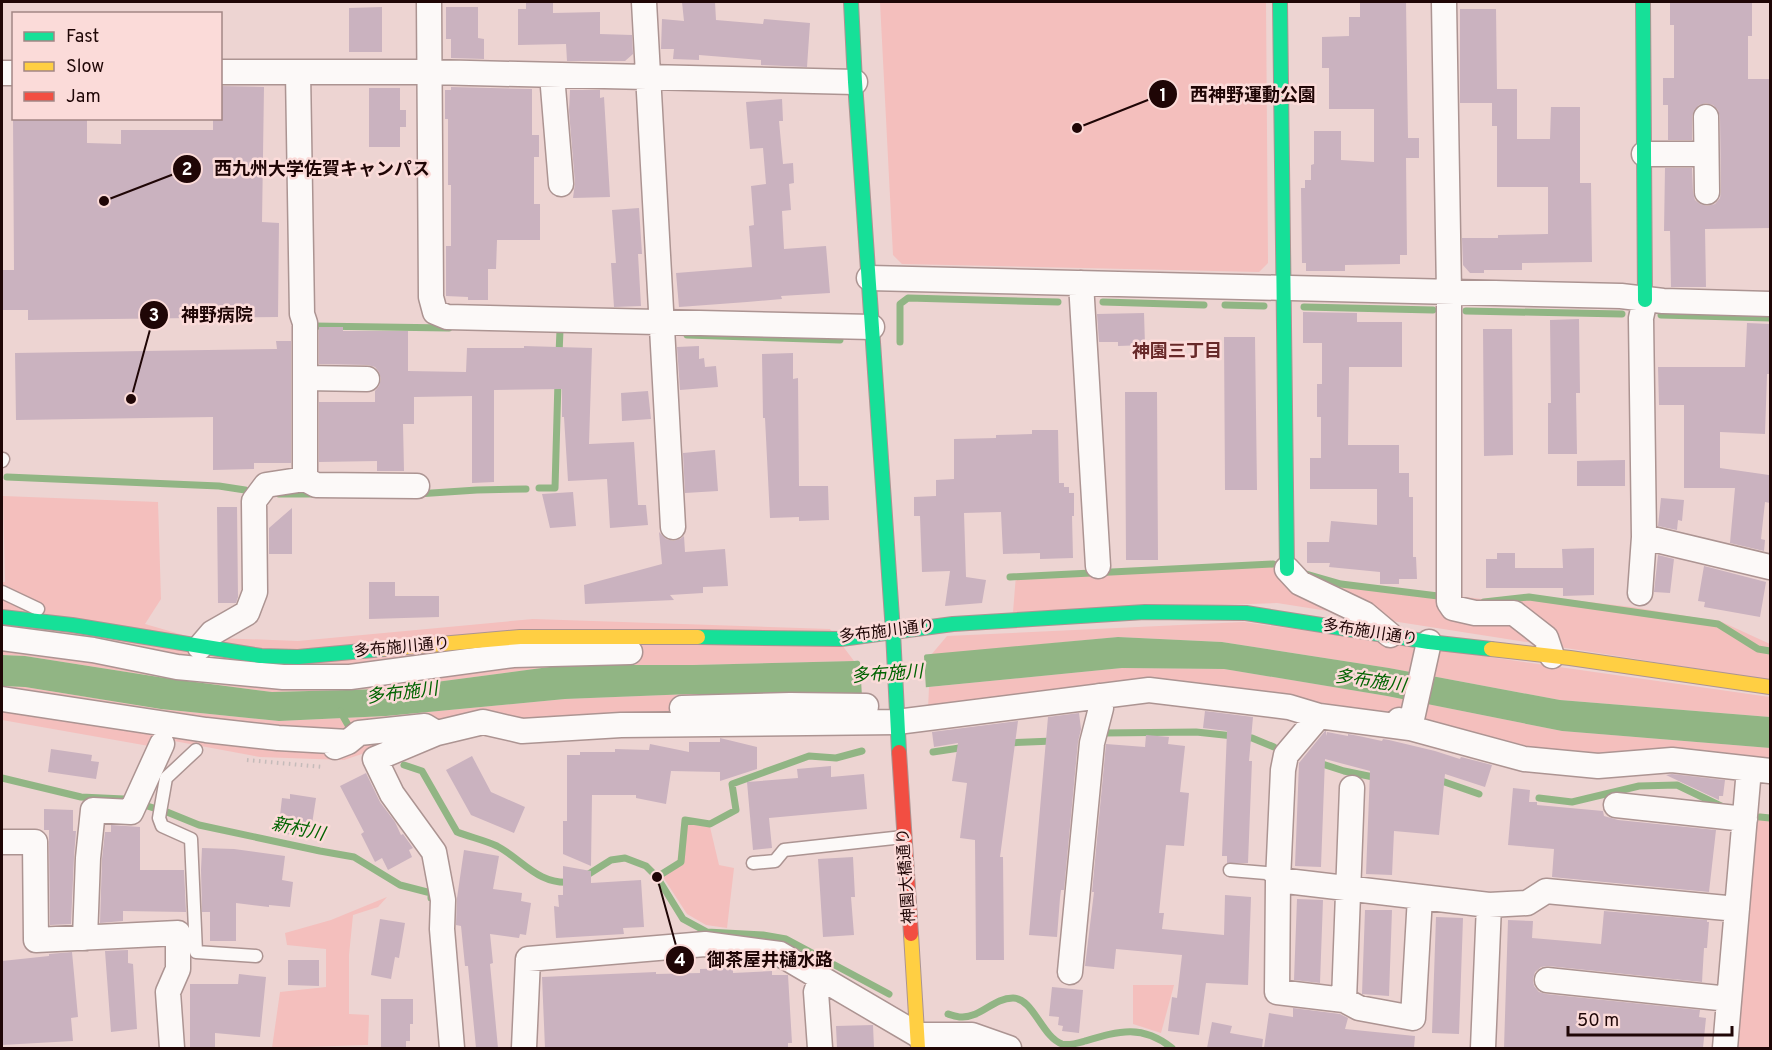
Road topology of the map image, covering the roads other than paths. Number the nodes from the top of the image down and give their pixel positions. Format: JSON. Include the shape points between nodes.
{"nodes":[{"id":1,"x":429,"y":2,"type":"edge"},
{"id":2,"x":644,"y":2,"type":"edge"},
{"id":3,"x":850,"y":2,"type":"edge"},
{"id":4,"x":1280,"y":2,"type":"edge"},
{"id":5,"x":1444,"y":2,"type":"edge"},
{"id":6,"x":1643,"y":2,"type":"edge"},
{"id":7,"x":222,"y":72,"type":"edge"},
{"id":8,"x":298,"y":72,"type":"junction"},
{"id":9,"x":430,"y":72,"type":"junction"},
{"id":10,"x":552,"y":75,"type":"junction"},
{"id":11,"x":649,"y":77,"type":"junction"},
{"id":12,"x":855,"y":82,"type":"junction"},
{"id":13,"x":1706,"y":117,"type":"dead end"},
{"id":14,"x":1644,"y":154,"type":"junction"},
{"id":15,"x":1706,"y":154,"type":"junction"},
{"id":16,"x":561,"y":184,"type":"dead end"},
{"id":17,"x":1707,"y":192,"type":"dead end"},
{"id":18,"x":869,"y":278,"type":"junction"},
{"id":19,"x":1081,"y":283,"type":"junction"},
{"id":20,"x":1284,"y":287,"type":"junction"},
{"id":21,"x":1449,"y":292,"type":"junction"},
{"id":22,"x":1645,"y":300,"type":"junction"},
{"id":23,"x":1770,"y":304,"type":"edge"},
{"id":24,"x":662,"y":321,"type":"junction"},
{"id":25,"x":872,"y":327,"type":"junction"},
{"id":26,"x":305,"y":378,"type":"junction"},
{"id":27,"x":367,"y":379,"type":"dead end"},
{"id":28,"x":305,"y":479,"type":"junction"},
{"id":29,"x":417,"y":486,"type":"dead end"},
{"id":30,"x":673,"y":527,"type":"dead end"},
{"id":31,"x":1644,"y":537,"type":"junction"},
{"id":32,"x":1098,"y":566,"type":"dead end"},
{"id":33,"x":1770,"y":567,"type":"edge"},
{"id":34,"x":1287,"y":569,"type":"joint"},
{"id":35,"x":2,"y":592,"type":"edge"},
{"id":36,"x":1640,"y":593,"type":"dead end"},
{"id":37,"x":2,"y":617,"type":"edge"},
{"id":38,"x":72,"y":625,"type":"junction"},
{"id":39,"x":893,"y":632,"type":"junction"},
{"id":40,"x":1390,"y":635,"type":"junction"},
{"id":41,"x":655,"y":637,"type":"junction"},
{"id":42,"x":2,"y":638,"type":"edge"},
{"id":43,"x":1429,"y":642,"type":"junction"},
{"id":44,"x":200,"y":647,"type":"junction"},
{"id":45,"x":1552,"y":656,"type":"junction"},
{"id":46,"x":1770,"y":687,"type":"edge"},
{"id":47,"x":1099,"y":696,"type":"junction"},
{"id":48,"x":2,"y":699,"type":"edge"},
{"id":49,"x":921,"y":703,"type":"dead end"},
{"id":50,"x":868,"y":706,"type":"dead end"},
{"id":51,"x":896,"y":713,"type":"junction"},
{"id":52,"x":1319,"y":716,"type":"junction"},
{"id":53,"x":511,"y":728,"type":"junction"},
{"id":54,"x":1410,"y":728,"type":"junction"},
{"id":55,"x":436,"y":733,"type":"junction"},
{"id":56,"x":201,"y":740,"type":"junction"},
{"id":57,"x":162,"y":744,"type":"dead end"},
{"id":58,"x":1760,"y":770,"type":"edge"},
{"id":59,"x":1352,"y":788,"type":"dead end"},
{"id":60,"x":144,"y":801,"type":"junction"},
{"id":61,"x":1616,"y":805,"type":"dead end"},
{"id":62,"x":1745,"y":819,"type":"junction"},
{"id":63,"x":904,"y":837,"type":"junction"},
{"id":64,"x":2,"y":842,"type":"edge"},
{"id":65,"x":753,"y":863,"type":"dead end"},
{"id":66,"x":1230,"y":870,"type":"dead end"},
{"id":67,"x":1278,"y":880,"type":"junction"},
{"id":68,"x":1349,"y":888,"type":"junction"},
{"id":69,"x":1420,"y":897,"type":"junction"},
{"id":70,"x":1489,"y":905,"type":"junction"},
{"id":71,"x":1737,"y":909,"type":"junction"},
{"id":72,"x":85,"y":938,"type":"junction"},
{"id":73,"x":256,"y":956,"type":"dead end"},
{"id":74,"x":1070,"y":972,"type":"dead end"},
{"id":75,"x":820,"y":978,"type":"junction"},
{"id":76,"x":1546,"y":980,"type":"dead end"},
{"id":77,"x":1730,"y":999,"type":"junction"},
{"id":78,"x":1344,"y":1000,"type":"junction"},
{"id":79,"x":918,"y":1042,"type":"edge"},
{"id":80,"x":166,"y":1048,"type":"edge"},
{"id":81,"x":452,"y":1048,"type":"edge"},
{"id":82,"x":524,"y":1048,"type":"edge"},
{"id":83,"x":820,"y":1048,"type":"edge"},
{"id":84,"x":1009,"y":1048,"type":"edge"},
{"id":85,"x":1483,"y":1048,"type":"edge"},
{"id":86,"x":1725,"y":1048,"type":"edge"}],
"edges":[{"from":1,"to":9,"type":"street"},
{"from":2,"to":11,"type":"street"},
{"from":3,"to":12,"type":"street","name":"神園大橋通り"},
{"from":4,"to":20,"type":"street"},
{"from":5,"to":21,"type":"street"},
{"from":6,"to":14,"type":"street"},
{"from":7,"to":8,"type":"street"},
{"from":8,"to":9,"type":"street"},
{"from":8,"to":26,"type":"street"},
{"from":9,"to":10,"type":"street"},
{"from":9,"to":24,"type":"street","via":[[430,297],[435,312],[447,317]]},
{"from":10,"to":11,"type":"street"},
{"from":10,"to":16,"type":"street"},
{"from":11,"to":12,"type":"street"},
{"from":11,"to":24,"type":"street"},
{"from":12,"to":18,"type":"street","name":"神園大橋通り"},
{"from":13,"to":15,"type":"street"},
{"from":14,"to":15,"type":"street"},
{"from":14,"to":22,"type":"street"},
{"from":15,"to":17,"type":"street"},
{"from":18,"to":19,"type":"street"},
{"from":18,"to":25,"type":"street","name":"神園大橋通り"},
{"from":19,"to":20,"type":"street"},
{"from":19,"to":32,"type":"street"},
{"from":20,"to":21,"type":"street"},
{"from":20,"to":34,"type":"street"},
{"from":21,"to":22,"type":"street"},
{"from":21,"to":45,"type":"street","via":[[1449,602],[1453,608],[1476,613],[1514,613],[1546,638]]},
{"from":22,"to":23,"type":"street"},
{"from":22,"to":31,"type":"street","via":[[1641,318]]},
{"from":24,"to":25,"type":"street"},
{"from":24,"to":30,"type":"street"},
{"from":25,"to":39,"type":"street","name":"神園大橋通り"},
{"from":26,"to":27,"type":"street"},
{"from":26,"to":28,"type":"street"},
{"from":28,"to":29,"type":"street","via":[[316,485]]},
{"from":28,"to":44,"type":"street","via":[[266,485],[254,501],[255,592],[247,613],[212,633]]},
{"from":31,"to":33,"type":"street"},
{"from":31,"to":36,"type":"street"},
{"from":34,"to":40,"type":"street","via":[[1300,583],[1365,614]]},
{"from":35,"to":38,"type":"lane"},
{"from":37,"to":38,"type":"street","name":"多布施川通り"},
{"from":38,"to":44,"type":"street","name":"多布施川通り"},
{"from":39,"to":40,"type":"street","name":"多布施川通り","via":[[953,624],[1145,612],[1246,614]]},
{"from":39,"to":41,"type":"street","name":"多布施川通り","via":[[841,639]]},
{"from":39,"to":51,"type":"street","name":"神園大橋通り"},
{"from":40,"to":43,"type":"street","name":"多布施川通り"},
{"from":41,"to":42,"type":"street","via":[[645,651],[513,655],[350,677],[283,677],[177,667],[93,650]]},
{"from":41,"to":44,"type":"street","name":"多布施川通り","via":[[520,637],[298,657]]},
{"from":43,"to":45,"type":"street","name":"多布施川通り"},
{"from":43,"to":54,"type":"street"},
{"from":45,"to":46,"type":"street","name":"多布施川通り"},
{"from":47,"to":51,"type":"street"},
{"from":47,"to":52,"type":"street","via":[[1149,690],[1289,706]]},
{"from":47,"to":74,"type":"street","via":[[1101,708],[1092,743]]},
{"from":48,"to":56,"type":"street"},
{"from":49,"to":54,"type":"street","via":[[1145,676],[1384,709]]},
{"from":50,"to":53,"type":"street","via":[[621,710],[521,717]]},
{"from":51,"to":53,"type":"street","via":[[522,731]]},
{"from":51,"to":63,"type":"street","name":"神園大橋通り"},
{"from":52,"to":54,"type":"street"},
{"from":52,"to":67,"type":"street","via":[[1286,754],[1282,770]]},
{"from":53,"to":55,"type":"street","via":[[483,722]]},
{"from":54,"to":58,"type":"street","via":[[1524,759],[1598,766],[1672,760]]},
{"from":55,"to":56,"type":"street","via":[[425,726],[354,737],[313,755],[277,741],[253,749],[240,742]]},
{"from":55,"to":81,"type":"street","via":[[375,759],[392,794],[434,852],[443,900]]},
{"from":56,"to":60,"type":"lane"},
{"from":57,"to":60,"type":"street"},
{"from":58,"to":62,"type":"street"},
{"from":59,"to":68,"type":"street"},
{"from":60,"to":72,"type":"street","via":[[93,810]]},
{"from":60,"to":73,"type":"lane","via":[[162,826],[191,839],[196,952]]},
{"from":61,"to":62,"type":"street"},
{"from":62,"to":71,"type":"street"},
{"from":63,"to":65,"type":"lane","via":[[784,850],[775,861]]},
{"from":63,"to":79,"type":"street","name":"神園大橋通り"},
{"from":64,"to":72,"type":"street","via":[[35,842],[36,940]]},
{"from":66,"to":67,"type":"lane","via":[[1266,873]]},
{"from":67,"to":68,"type":"street"},
{"from":67,"to":78,"type":"street","via":[[1277,992]]},
{"from":68,"to":69,"type":"street"},
{"from":68,"to":78,"type":"street"},
{"from":69,"to":70,"type":"street"},
{"from":69,"to":78,"type":"street","via":[[1413,1018],[1359,1008]]},
{"from":70,"to":71,"type":"street","via":[[1527,903],[1546,891]]},
{"from":70,"to":85,"type":"street"},
{"from":71,"to":77,"type":"street"},
{"from":72,"to":80,"type":"street","via":[[178,933],[178,969],[168,992]]},
{"from":75,"to":79,"type":"street"},
{"from":75,"to":82,"type":"street","via":[[780,954],[705,944],[528,959]]},
{"from":75,"to":83,"type":"street","via":[[816,992]]},
{"from":76,"to":77,"type":"street"},
{"from":77,"to":86,"type":"street"},
{"from":79,"to":84,"type":"street","via":[[972,1035]]}]}
